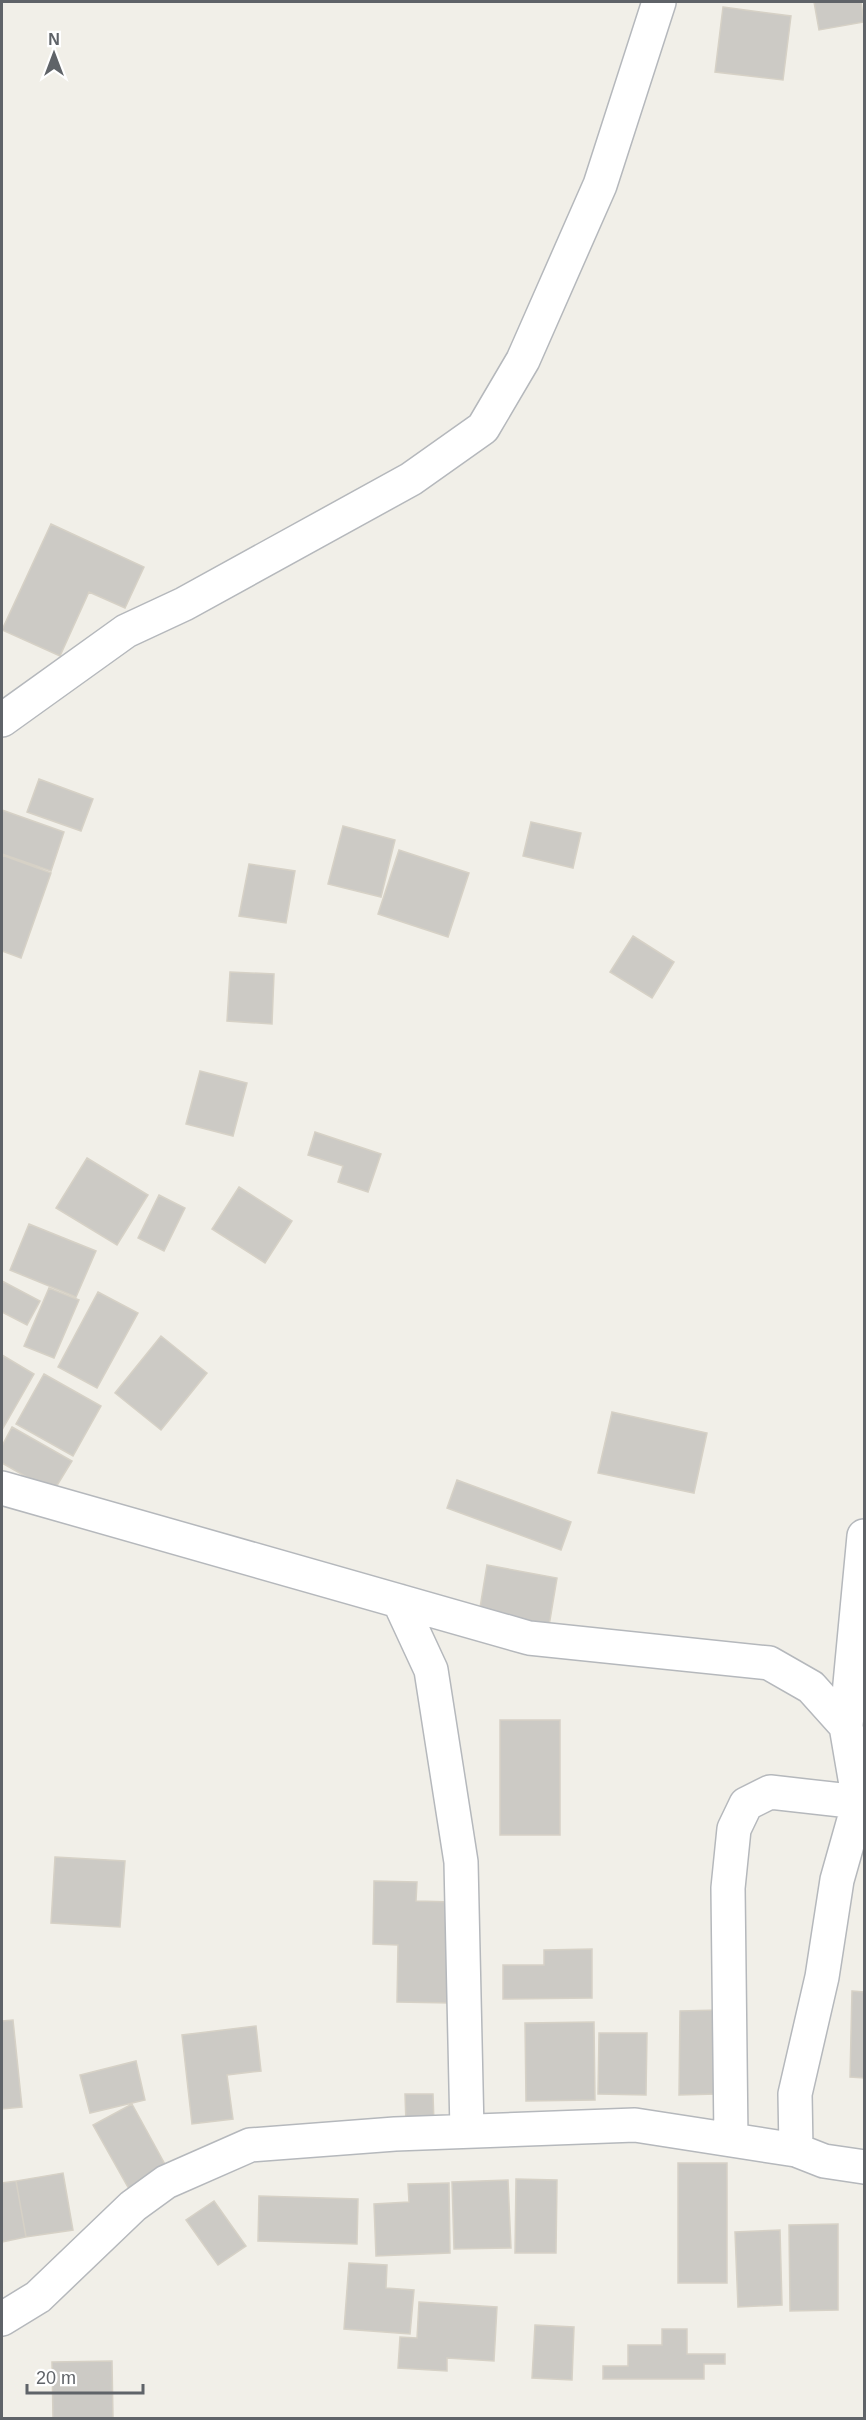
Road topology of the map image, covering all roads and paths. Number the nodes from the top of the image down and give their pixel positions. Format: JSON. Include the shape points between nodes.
{"nodes":[{"id":1,"x":659,"y":2,"type":"edge"},
{"id":2,"x":2,"y":720,"type":"edge"},
{"id":3,"x":2,"y":1488,"type":"edge"},
{"id":4,"x":864,"y":1536,"type":"edge"},
{"id":5,"x":399,"y":1601,"type":"junction"},
{"id":6,"x":846,"y":1726,"type":"junction"},
{"id":7,"x":859,"y":1802,"type":"junction"},
{"id":8,"x":467,"y":2131,"type":"junction"},
{"id":9,"x":731,"y":2139,"type":"junction"},
{"id":10,"x":796,"y":2150,"type":"junction"},
{"id":11,"x":864,"y":2167,"type":"edge"},
{"id":12,"x":2,"y":2319,"type":"edge"}],
"edges":[{"from":1,"to":2,"type":"street","via":[[600,185],[523,360],[483,428],[411,479],[184,604],[126,631]]},
{"from":3,"to":5,"type":"street"},
{"from":4,"to":6,"type":"street"},
{"from":5,"to":6,"type":"street","via":[[529,1638],[769,1663],[811,1687]]},
{"from":5,"to":8,"type":"street","via":[[431,1670],[461,1862]]},
{"from":6,"to":7,"type":"street"},
{"from":7,"to":9,"type":"street","via":[[770,1792],[746,1804],[734,1829],[728,1888]]},
{"from":7,"to":10,"type":"street","via":[[837,1880],[822,1977],[795,2094]]},
{"from":8,"to":9,"type":"street","via":[[634,2125]]},
{"from":8,"to":12,"type":"street","via":[[250,2145],[165,2182],[132,2206],[38,2296]]},
{"from":9,"to":10,"type":"street"},
{"from":10,"to":11,"type":"street","via":[[824,2161]]}]}
